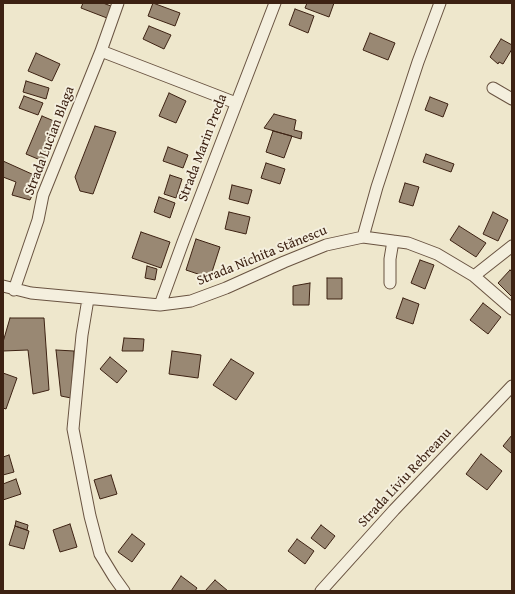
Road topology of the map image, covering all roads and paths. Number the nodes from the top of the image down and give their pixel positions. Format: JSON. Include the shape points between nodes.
{"nodes":[{"id":1,"x":118,"y":3,"type":"edge"},
{"id":2,"x":275,"y":3,"type":"edge"},
{"id":3,"x":440,"y":3,"type":"edge"},
{"id":4,"x":101,"y":51,"type":"junction"},
{"id":5,"x":493,"y":88,"type":"dead end"},
{"id":6,"x":512,"y":99,"type":"edge"},
{"id":7,"x":236,"y":103,"type":"junction"},
{"id":8,"x":363,"y":237,"type":"junction"},
{"id":9,"x":393,"y":241,"type":"junction"},
{"id":10,"x":512,"y":246,"type":"edge"},
{"id":11,"x":474,"y":276,"type":"junction"},
{"id":12,"x":390,"y":283,"type":"dead end"},
{"id":13,"x":3,"y":286,"type":"edge"},
{"id":14,"x":14,"y":290,"type":"junction"},
{"id":15,"x":88,"y":299,"type":"junction"},
{"id":16,"x":160,"y":305,"type":"junction"},
{"id":17,"x":512,"y":309,"type":"edge"},
{"id":18,"x":512,"y":386,"type":"edge"},
{"id":19,"x":124,"y":591,"type":"edge"},
{"id":20,"x":321,"y":591,"type":"edge"}],
"edges":[{"from":1,"to":4,"type":"street","name":"Strada Lucian Blaga"},
{"from":2,"to":7,"type":"street","name":"Strada Marin Preda"},
{"from":3,"to":8,"type":"street","via":[[418,62]]},
{"from":4,"to":7,"type":"street"},
{"from":4,"to":14,"type":"street","name":"Strada Lucian Blaga","via":[[43,195],[38,220]]},
{"from":5,"to":6,"type":"street"},
{"from":7,"to":16,"type":"street","name":"Strada Marin Preda"},
{"from":8,"to":9,"type":"street","name":"Strada Nichita Stănescu"},
{"from":8,"to":16,"type":"street","name":"Strada Nichita Stănescu","via":[[326,245],[226,288],[191,300]]},
{"from":9,"to":11,"type":"street","name":"Strada Nichita Stănescu","via":[[408,243],[437,254]]},
{"from":9,"to":12,"type":"street"},
{"from":10,"to":11,"type":"street"},
{"from":11,"to":17,"type":"street","name":"Strada Nichita Stănescu"},
{"from":13,"to":14,"type":"street","name":"Strada Nichita Stănescu"},
{"from":14,"to":15,"type":"street","name":"Strada Nichita Stănescu"},
{"from":15,"to":16,"type":"street","name":"Strada Nichita Stănescu"},
{"from":15,"to":19,"type":"street","via":[[73,429],[100,554]]},
{"from":18,"to":20,"type":"street","name":"Strada Liviu Rebreanu"}]}
